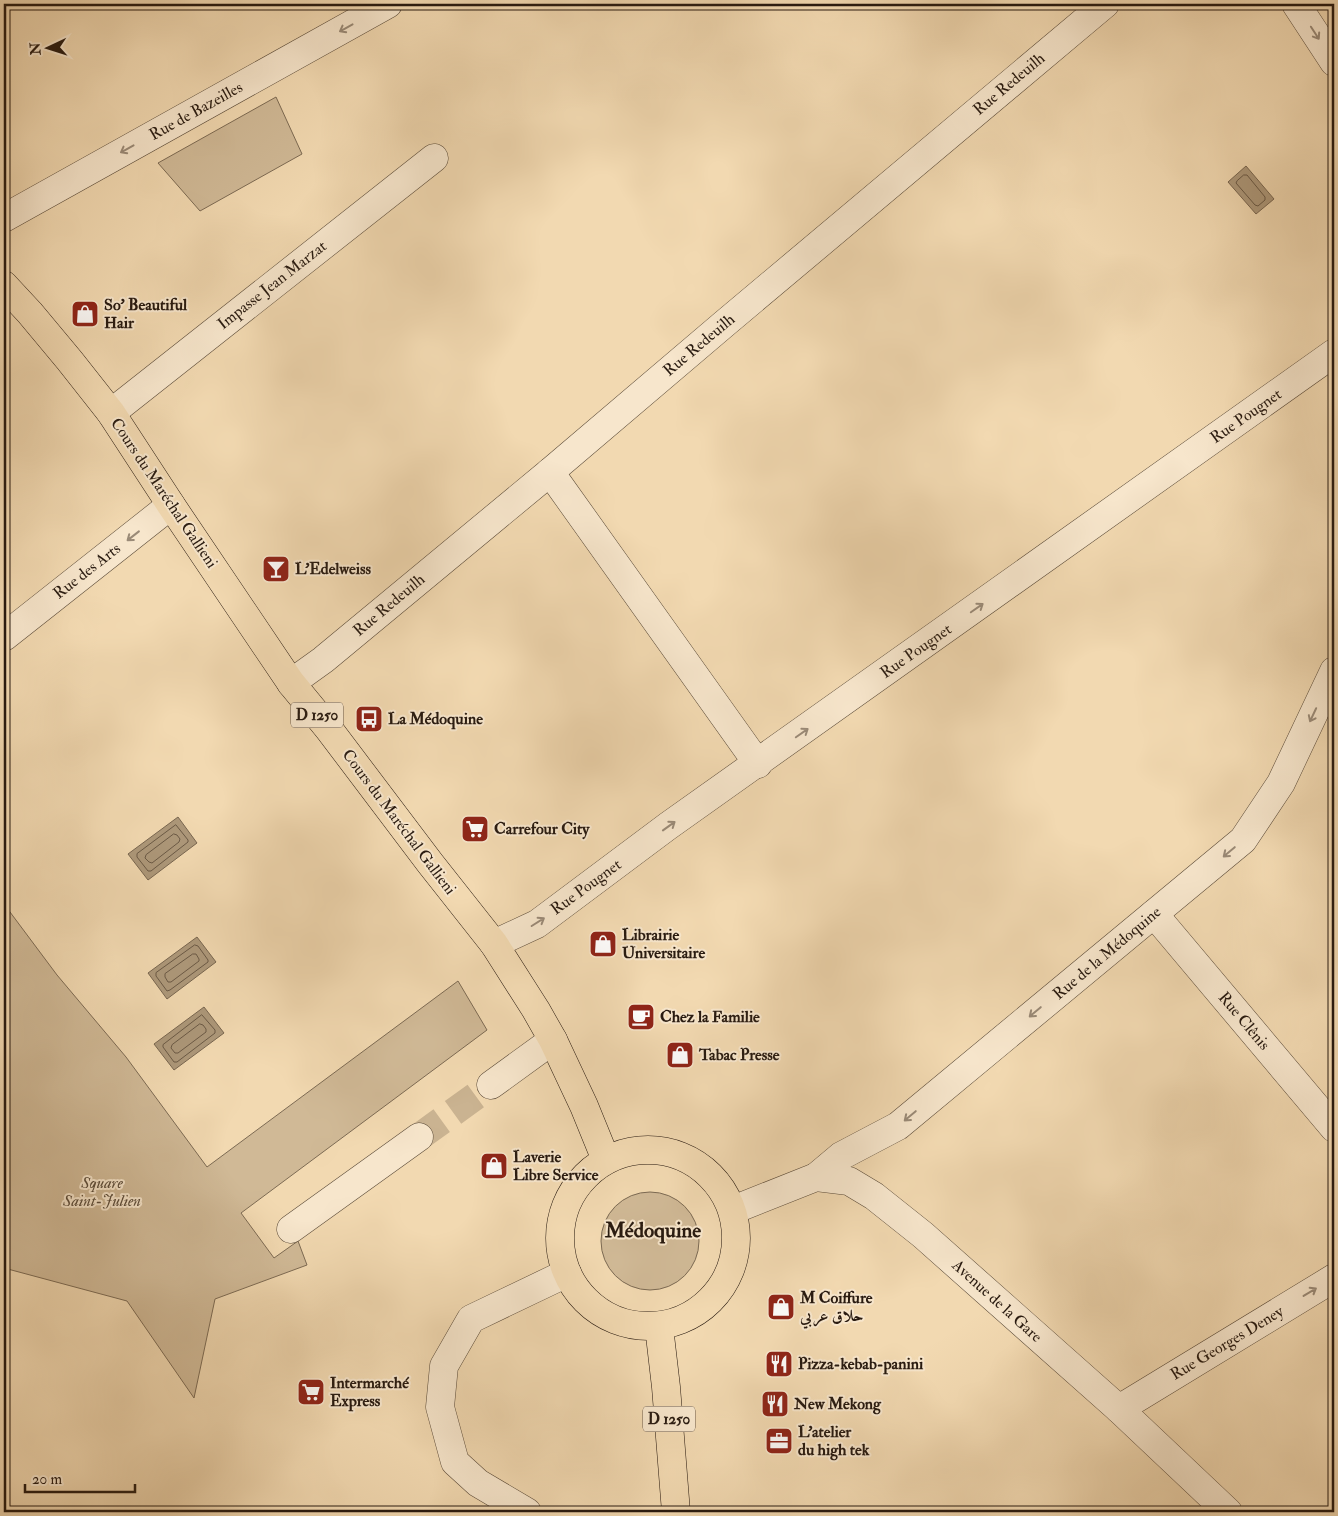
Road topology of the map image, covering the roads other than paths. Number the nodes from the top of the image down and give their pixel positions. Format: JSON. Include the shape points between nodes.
{"nodes":[{"id":1,"x":388,"y":4,"type":"edge"},
{"id":2,"x":1105,"y":4,"type":"edge"},
{"id":3,"x":1296,"y":4,"type":"edge"},
{"id":4,"x":1334,"y":62,"type":"edge"},
{"id":5,"x":434,"y":158,"type":"dead end"},
{"id":6,"x":4,"y":218,"type":"edge"},
{"id":7,"x":4,"y":285,"type":"edge"},
{"id":8,"x":1334,"y":353,"type":"edge"},
{"id":9,"x":111,"y":413,"type":"junction"},
{"id":10,"x":550,"y":472,"type":"junction"},
{"id":11,"x":171,"y":505,"type":"junction"},
{"id":12,"x":4,"y":637,"type":"edge"},
{"id":13,"x":1334,"y":671,"type":"edge"},
{"id":14,"x":291,"y":684,"type":"junction"},
{"id":15,"x":758,"y":764,"type":"junction"},
{"id":16,"x":1154,"y":914,"type":"junction"},
{"id":17,"x":494,"y":944,"type":"junction"},
{"id":18,"x":553,"y":1040,"type":"junction"},
{"id":19,"x":491,"y":1085,"type":"tunnel mouth"},
{"id":20,"x":1334,"y":1128,"type":"edge"},
{"id":21,"x":419,"y":1137,"type":"tunnel mouth"},
{"id":22,"x":606,"y":1160,"type":"junction"},
{"id":23,"x":816,"y":1177,"type":"junction"},
{"id":24,"x":733,"y":1210,"type":"junction"},
{"id":25,"x":291,"y":1229,"type":"dead end"},
{"id":26,"x":567,"y":1274,"type":"junction"},
{"id":27,"x":1334,"y":1278,"type":"edge"},
{"id":28,"x":659,"y":1326,"type":"junction"},
{"id":29,"x":1119,"y":1409,"type":"junction"},
{"id":30,"x":527,"y":1512,"type":"edge"},
{"id":31,"x":676,"y":1512,"type":"edge"},
{"id":32,"x":1228,"y":1512,"type":"edge"}],
"edges":[{"from":1,"to":6,"type":"street","name":"Rue de Bazeilles","one_way":true},
{"from":2,"to":10,"type":"street","name":"Rue Redeuilh"},
{"from":3,"to":4,"type":"street","one_way":true},
{"from":5,"to":9,"type":"street","name":"Impasse Jean Marzat"},
{"from":7,"to":9,"type":"main road","name":"Cours du Maréchal Gallieni","number":"D 1250"},
{"from":15,"to":8,"type":"street","name":"Rue Pougnet","one_way":true},
{"from":9,"to":11,"type":"main road","name":"Cours du Maréchal Gallieni","number":"D 1250"},
{"from":10,"to":14,"type":"street","name":"Rue Redeuilh"},
{"from":10,"to":15,"type":"street"},
{"from":11,"to":12,"type":"street","name":"Rue des Arts","one_way":true},
{"from":11,"to":14,"type":"main road","name":"Cours du Maréchal Gallieni","number":"D 1250"},
{"from":13,"to":16,"type":"street","name":"Rue de la Médoquine","one_way":true,"via":[[1281,783],[1243,840]]},
{"from":14,"to":17,"type":"main road","name":"Cours du Maréchal Gallieni","number":"D 1250"},
{"from":17,"to":15,"type":"street","name":"Rue Pougnet","one_way":true,"via":[[536,924]]},
{"from":16,"to":20,"type":"street","name":"Rue Clênis"},
{"from":16,"to":23,"type":"street","name":"Rue de la Médoquine","one_way":true,"via":[[898,1126],[841,1156]]},
{"from":17,"to":18,"type":"main road","name":"Cours du Maréchal Gallieni","number":"D 1250"},
{"from":18,"to":19,"type":"street"},
{"from":18,"to":22,"type":"main road","name":"Cours du Maréchal Gallieni","number":"D 1250"},
{"from":21,"to":25,"type":"street"},
{"from":22,"to":24,"type":"main road","via":[[636,1150],[667,1151],[695,1162],[718,1182]]},
{"from":22,"to":26,"type":"main road","via":[[585,1175],[570,1197],[561,1222],[560,1248]]},
{"from":23,"to":24,"type":"street","name":"Avenue de la Gare"},
{"from":23,"to":29,"type":"street","name":"Avenue de la Gare","via":[[849,1181],[874,1196],[923,1235]]},
{"from":24,"to":28,"type":"main road","via":[[737,1236],[734,1262],[723,1286],[706,1306],[684,1320]]},
{"from":26,"to":28,"type":"main road","via":[[582,1297],[604,1315],[631,1325]]},
{"from":26,"to":30,"type":"street","via":[[471,1319],[444,1366],[440,1407],[455,1462],[478,1483]]},
{"from":29,"to":27,"type":"street","name":"Rue Georges Deney","one_way":true},
{"from":28,"to":31,"type":"main road","number":"D 1250"},
{"from":29,"to":32,"type":"street","name":"Avenue de la Gare"}]}
